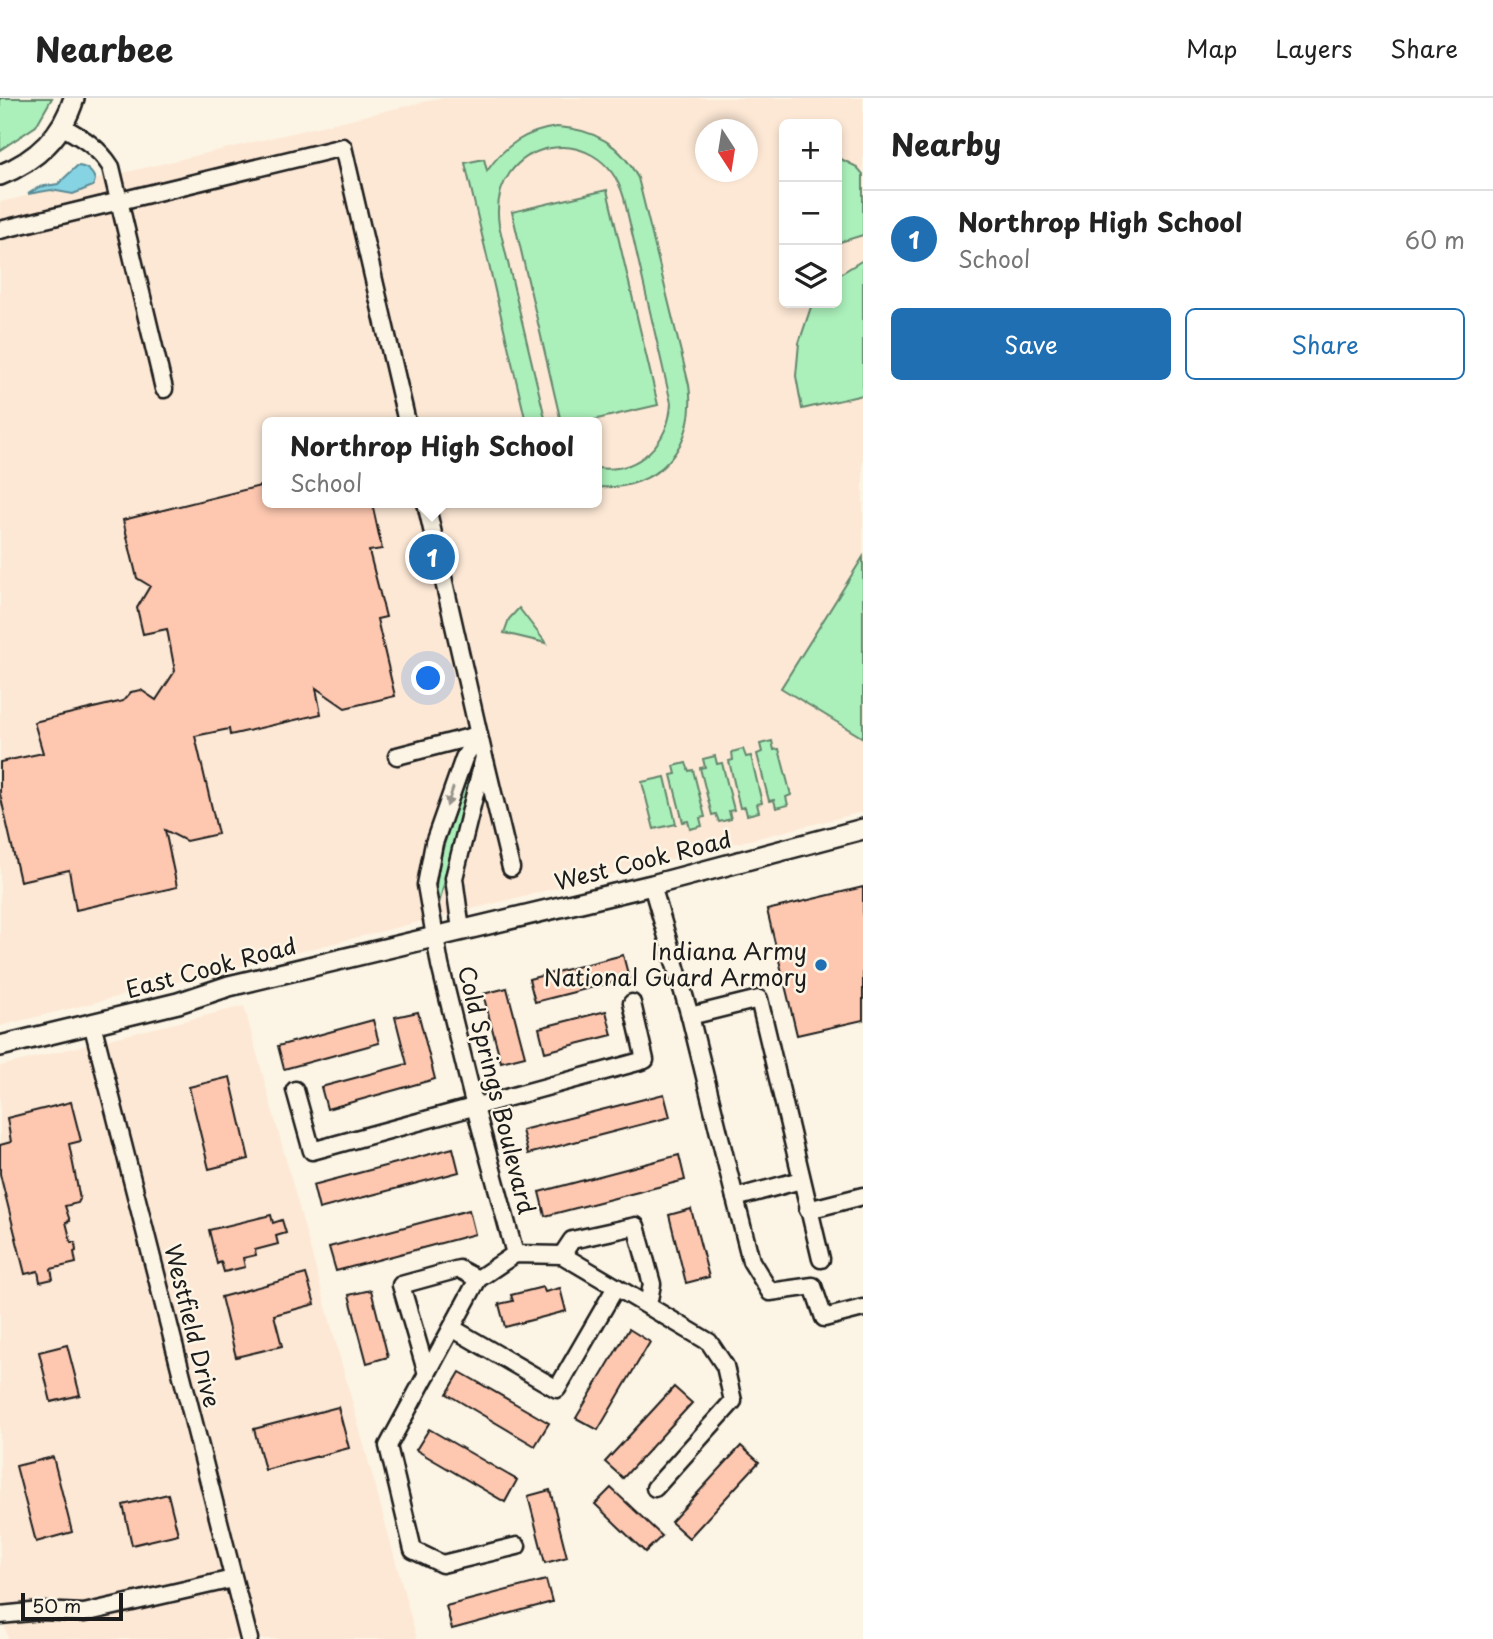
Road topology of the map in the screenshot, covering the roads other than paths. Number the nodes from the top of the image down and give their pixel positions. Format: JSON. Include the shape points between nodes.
{"nodes":[{"id":1,"x":74,"y":98,"type":"edge"},
{"id":2,"x":63,"y":127,"type":"junction"},
{"id":3,"x":0,"y":175,"type":"edge"},
{"id":4,"x":121,"y":201,"type":"junction"},
{"id":5,"x":0,"y":230,"type":"edge"},
{"id":6,"x":164,"y":390,"type":"dead end"},
{"id":7,"x":406,"y":417,"type":"edge"},
{"id":8,"x":427,"y":508,"type":"edge"},
{"id":9,"x":478,"y":735,"type":"junction"},
{"id":10,"x":397,"y":756,"type":"dead end"},
{"id":11,"x":484,"y":757,"type":"junction"},
{"id":12,"x":863,"y":830,"type":"edge"},
{"id":13,"x":511,"y":868,"type":"dead end"},
{"id":14,"x":652,"y":885,"type":"junction"},
{"id":15,"x":461,"y":930,"type":"junction"},
{"id":16,"x":433,"y":937,"type":"junction"},
{"id":17,"x":632,"y":1003,"type":"dead end"},
{"id":18,"x":690,"y":1016,"type":"junction"},
{"id":19,"x":92,"y":1023,"type":"junction"},
{"id":20,"x":0,"y":1046,"type":"edge"},
{"id":21,"x":295,"y":1090,"type":"dead end"},
{"id":22,"x":475,"y":1107,"type":"junction"},
{"id":23,"x":801,"y":1180,"type":"junction"},
{"id":24,"x":863,"y":1196,"type":"edge"},
{"id":25,"x":735,"y":1198,"type":"junction"},
{"id":26,"x":808,"y":1210,"type":"junction"},
{"id":27,"x":515,"y":1254,"type":"junction"},
{"id":28,"x":562,"y":1255,"type":"junction"},
{"id":29,"x":821,"y":1259,"type":"dead end"},
{"id":30,"x":478,"y":1279,"type":"junction"},
{"id":31,"x":616,"y":1287,"type":"junction"},
{"id":32,"x":648,"y":1305,"type":"junction"},
{"id":33,"x":863,"y":1308,"type":"edge"},
{"id":34,"x":452,"y":1328,"type":"junction"},
{"id":35,"x":427,"y":1374,"type":"junction"},
{"id":36,"x":655,"y":1488,"type":"dead end"},
{"id":37,"x":517,"y":1546,"type":"dead end"},
{"id":38,"x":233,"y":1579,"type":"junction"},
{"id":39,"x":0,"y":1615,"type":"edge"},
{"id":40,"x":249,"y":1639,"type":"edge"}],
"edges":[{"from":1,"to":2,"type":"main road"},
{"from":2,"to":3,"type":"main road","via":[[40,153]]},
{"from":2,"to":4,"type":"street","via":[[103,154]]},
{"from":4,"to":5,"type":"street"},
{"from":4,"to":6,"type":"street"},
{"from":4,"to":7,"type":"street","via":[[343,147]]},
{"from":8,"to":9,"type":"street"},
{"from":9,"to":10,"type":"street"},
{"from":9,"to":11,"type":"street"},
{"from":9,"to":16,"type":"street","name":"Cold Springs Boulevard","one_way":true,"via":[[464,758],[434,843],[426,885]]},
{"from":11,"to":13,"type":"street"},
{"from":11,"to":15,"type":"street","via":[[454,878]]},
{"from":12,"to":14,"type":"main road","name":"West Cook Road"},
{"from":14,"to":15,"type":"main road","name":"West Cook Road"},
{"from":14,"to":18,"type":"street"},
{"from":15,"to":16,"type":"main road","name":"West Cook Road"},
{"from":16,"to":19,"type":"main road","name":"East Cook Road"},
{"from":16,"to":22,"type":"street","name":"Cold Springs Boulevard"},
{"from":17,"to":22,"type":"street","via":[[645,1060]]},
{"from":18,"to":23,"type":"street","via":[[759,999]]},
{"from":18,"to":25,"type":"street"},
{"from":19,"to":20,"type":"main road","name":"East Cook Road"},
{"from":19,"to":38,"type":"street","name":"Westfield Drive"},
{"from":21,"to":22,"type":"street","via":[[312,1151]]},
{"from":22,"to":27,"type":"street","name":"Cold Springs Boulevard"},
{"from":23,"to":25,"type":"street"},
{"from":23,"to":26,"type":"street"},
{"from":24,"to":26,"type":"street"},
{"from":25,"to":33,"type":"street","via":[[751,1261],[770,1292],[813,1286],[824,1318]]},
{"from":26,"to":29,"type":"street"},
{"from":27,"to":28,"type":"street"},
{"from":27,"to":30,"type":"street"},
{"from":28,"to":31,"type":"street"},
{"from":28,"to":32,"type":"street","via":[[572,1240],[636,1226],[652,1284]]},
{"from":30,"to":34,"type":"street"},
{"from":30,"to":35,"type":"street","via":[[459,1269],[401,1285]]},
{"from":31,"to":32,"type":"street"},
{"from":31,"to":34,"type":"street","via":[[558,1389]]},
{"from":32,"to":36,"type":"street","via":[[709,1342],[725,1366],[733,1401]]},
{"from":34,"to":35,"type":"street"},
{"from":35,"to":37,"type":"street","via":[[388,1446],[413,1550],[442,1564]]},
{"from":38,"to":39,"type":"street","via":[[84,1613]]},
{"from":38,"to":40,"type":"street","name":"Westfield Drive"}]}
